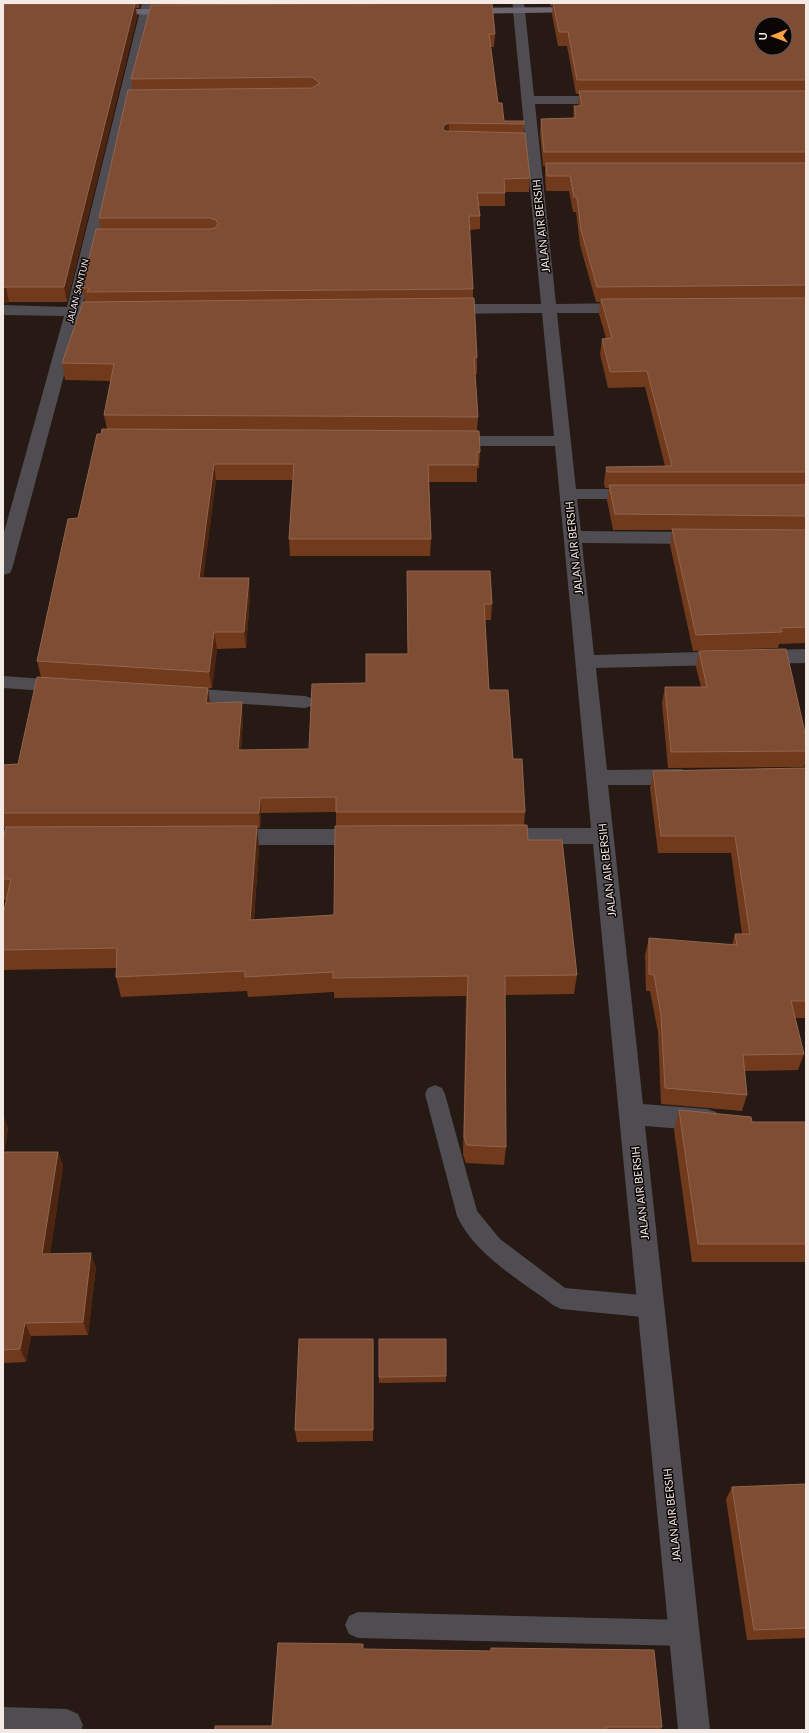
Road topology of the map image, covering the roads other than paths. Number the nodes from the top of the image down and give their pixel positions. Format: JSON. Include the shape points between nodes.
{"nodes":[{"id":1,"x":519,"y":7,"type":"edge"},
{"id":2,"x":147,"y":8,"type":"edge"},
{"id":3,"x":597,"y":10,"type":"edge"},
{"id":4,"x":448,"y":11,"type":"edge"},
{"id":5,"x":98,"y":12,"type":"edge"},
{"id":6,"x":193,"y":12,"type":"edge"},
{"id":7,"x":124,"y":97,"type":"junction"},
{"id":8,"x":139,"y":97,"type":"edge"},
{"id":9,"x":529,"y":100,"type":"junction"},
{"id":10,"x":616,"y":100,"type":"edge"},
{"id":11,"x":91,"y":237,"type":"junction"},
{"id":12,"x":106,"y":237,"type":"edge"},
{"id":13,"x":550,"y":308,"type":"junction"},
{"id":14,"x":643,"y":308,"type":"edge"},
{"id":15,"x":431,"y":309,"type":"edge"},
{"id":16,"x":3,"y":310,"type":"edge"},
{"id":17,"x":73,"y":312,"type":"junction"},
{"id":18,"x":121,"y":312,"type":"edge"},
{"id":19,"x":432,"y":441,"type":"edge"},
{"id":20,"x":563,"y":441,"type":"junction"},
{"id":21,"x":569,"y":494,"type":"junction"},
{"id":22,"x":656,"y":494,"type":"edge"},
{"id":23,"x":573,"y":537,"type":"junction"},
{"id":24,"x":721,"y":538,"type":"edge"},
{"id":25,"x":3,"y":569,"type":"edge"},
{"id":26,"x":806,"y":656,"type":"edge"},
{"id":27,"x":586,"y":662,"type":"junction"},
{"id":28,"x":3,"y":682,"type":"edge"},
{"id":29,"x":74,"y":687,"type":"edge"},
{"id":30,"x":170,"y":693,"type":"edge"},
{"id":31,"x":305,"y":702,"type":"dead end"},
{"id":32,"x":698,"y":777,"type":"edge"},
{"id":33,"x":597,"y":778,"type":"junction"},
{"id":34,"x":477,"y":836,"type":"edge"},
{"id":35,"x":604,"y":836,"type":"junction"},
{"id":36,"x":208,"y":837,"type":"edge"},
{"id":37,"x":382,"y":837,"type":"edge"},
{"id":38,"x":435,"y":1094,"type":"dead end"},
{"id":39,"x":632,"y":1114,"type":"junction"},
{"id":40,"x":727,"y":1122,"type":"edge"},
{"id":41,"x":652,"y":1307,"type":"junction"},
{"id":42,"x":358,"y":1625,"type":"dead end"},
{"id":43,"x":684,"y":1633,"type":"junction"},
{"id":44,"x":3,"y":1723,"type":"edge"},
{"id":45,"x":67,"y":1725,"type":"dead end"},
{"id":46,"x":694,"y":1730,"type":"edge"}],
"edges":[{"from":1,"to":3,"type":"main road"},
{"from":1,"to":4,"type":"main road"},
{"from":1,"to":9,"type":"street","name":"JALAN AIR BERSIH"},
{"from":2,"to":5,"type":"main road"},
{"from":2,"to":6,"type":"main road"},
{"from":2,"to":7,"type":"street","name":"JALAN SANTUN"},
{"from":7,"to":8,"type":"street"},
{"from":7,"to":11,"type":"street","name":"JALAN SANTUN"},
{"from":9,"to":10,"type":"street"},
{"from":9,"to":13,"type":"street","name":"JALAN AIR BERSIH","via":[[526,142],[544,172]]},
{"from":11,"to":12,"type":"street"},
{"from":11,"to":17,"type":"street","name":"JALAN SANTUN"},
{"from":13,"to":14,"type":"street"},
{"from":13,"to":15,"type":"street"},
{"from":13,"to":20,"type":"street","name":"JALAN AIR BERSIH"},
{"from":16,"to":17,"type":"street"},
{"from":17,"to":18,"type":"street"},
{"from":17,"to":25,"type":"street","name":"JALAN SANTUN"},
{"from":19,"to":20,"type":"street"},
{"from":20,"to":21,"type":"street","name":"JALAN AIR BERSIH"},
{"from":21,"to":22,"type":"street"},
{"from":21,"to":23,"type":"street","name":"JALAN AIR BERSIH"},
{"from":23,"to":24,"type":"street"},
{"from":23,"to":27,"type":"street","name":"JALAN AIR BERSIH"},
{"from":26,"to":27,"type":"street"},
{"from":27,"to":33,"type":"street","name":"JALAN AIR BERSIH"},
{"from":28,"to":29,"type":"lane"},
{"from":30,"to":31,"type":"lane"},
{"from":32,"to":33,"type":"street"},
{"from":33,"to":35,"type":"street","name":"JALAN AIR BERSIH"},
{"from":34,"to":35,"type":"street"},
{"from":35,"to":39,"type":"street","name":"JALAN AIR BERSIH"},
{"from":36,"to":37,"type":"street"},
{"from":38,"to":41,"type":"lane","via":[[468,1216],[492,1246],[561,1298]]},
{"from":39,"to":40,"type":"street"},
{"from":39,"to":41,"type":"street","name":"JALAN AIR BERSIH"},
{"from":41,"to":43,"type":"street","name":"JALAN AIR BERSIH"},
{"from":42,"to":43,"type":"lane"},
{"from":43,"to":46,"type":"street","name":"JALAN AIR BERSIH"},
{"from":44,"to":45,"type":"street"}]}
